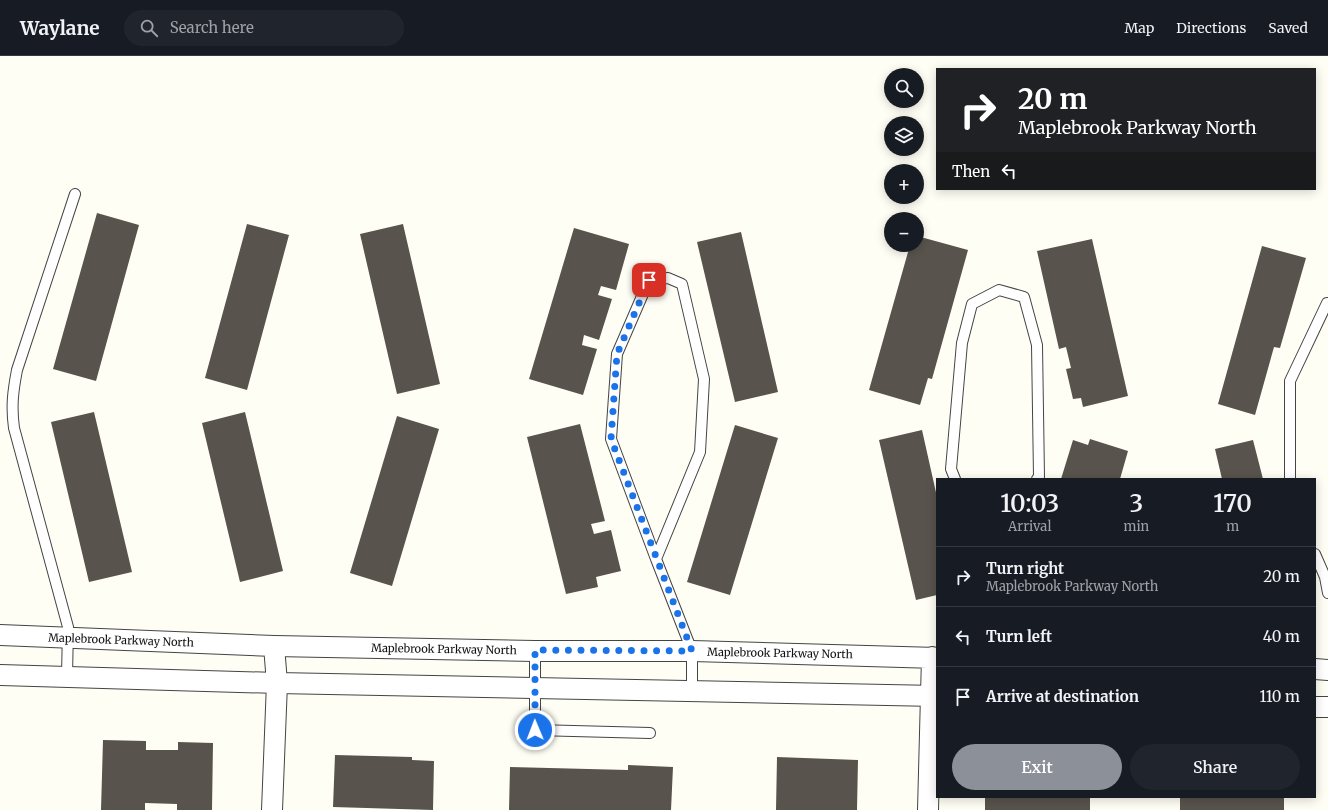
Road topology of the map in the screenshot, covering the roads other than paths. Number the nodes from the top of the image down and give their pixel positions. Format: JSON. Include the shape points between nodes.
{"nodes":[{"id":1,"x":75,"y":194,"type":"dead end"},
{"id":2,"x":1328,"y":303,"type":"edge"},
{"id":3,"x":955,"y":478,"type":"edge"},
{"id":4,"x":1038,"y":478,"type":"edge"},
{"id":5,"x":1290,"y":478,"type":"edge"},
{"id":6,"x":1316,"y":556,"type":"edge"},
{"id":7,"x":656,"y":559,"type":"junction"},
{"id":8,"x":1326,"y":575,"type":"edge"},
{"id":9,"x":1328,"y":593,"type":"edge"},
{"id":10,"x":0,"y":635,"type":"edge"},
{"id":11,"x":68,"y":638,"type":"junction"},
{"id":12,"x":274,"y":646,"type":"junction"},
{"id":13,"x":535,"y":650,"type":"junction"},
{"id":14,"x":692,"y":651,"type":"junction"},
{"id":15,"x":934,"y":658,"type":"edge"},
{"id":16,"x":1316,"y":669,"type":"edge"},
{"id":17,"x":1328,"y":670,"type":"edge"},
{"id":18,"x":0,"y":675,"type":"edge"},
{"id":19,"x":67,"y":676,"type":"junction"},
{"id":20,"x":277,"y":683,"type":"junction"},
{"id":21,"x":534,"y":688,"type":"junction"},
{"id":22,"x":692,"y":691,"type":"junction"},
{"id":23,"x":934,"y":696,"type":"edge"},
{"id":24,"x":1316,"y":707,"type":"edge"},
{"id":25,"x":1328,"y":707,"type":"edge"},
{"id":26,"x":650,"y":733,"type":"dead end"},
{"id":27,"x":272,"y":810,"type":"edge"},
{"id":28,"x":928,"y":810,"type":"edge"}],
"edges":[{"from":1,"to":11,"type":"lane","via":[[17,370],[12,410],[14,428],[68,627]]},
{"from":2,"to":5,"type":"lane","via":[[1290,381]]},
{"from":3,"to":4,"type":"lane","via":[[951,469],[962,343],[972,304],[999,290],[1024,297],[1037,345]]},
{"from":6,"to":8,"type":"lane"},
{"from":7,"to":7,"type":"lane","via":[[700,452],[704,379],[682,284],[668,278],[649,280],[617,354],[611,439]]},
{"from":7,"to":14,"type":"lane"},
{"from":8,"to":9,"type":"lane"},
{"from":10,"to":11,"type":"street","name":"Maplebrook Parkway North"},
{"from":11,"to":12,"type":"street","name":"Maplebrook Parkway North"},
{"from":11,"to":19,"type":"lane"},
{"from":12,"to":13,"type":"street","name":"Maplebrook Parkway North"},
{"from":12,"to":20,"type":"street"},
{"from":13,"to":14,"type":"street","name":"Maplebrook Parkway North"},
{"from":13,"to":21,"type":"lane"},
{"from":14,"to":15,"type":"street","name":"Maplebrook Parkway North"},
{"from":14,"to":22,"type":"lane"},
{"from":15,"to":23,"type":"street"},
{"from":16,"to":17,"type":"street"},
{"from":18,"to":19,"type":"street"},
{"from":19,"to":20,"type":"street"},
{"from":20,"to":21,"type":"street"},
{"from":20,"to":27,"type":"street"},
{"from":21,"to":22,"type":"street"},
{"from":21,"to":26,"type":"lane","via":[[535,730]]},
{"from":22,"to":23,"type":"street"},
{"from":23,"to":28,"type":"street"},
{"from":24,"to":25,"type":"street"}]}
